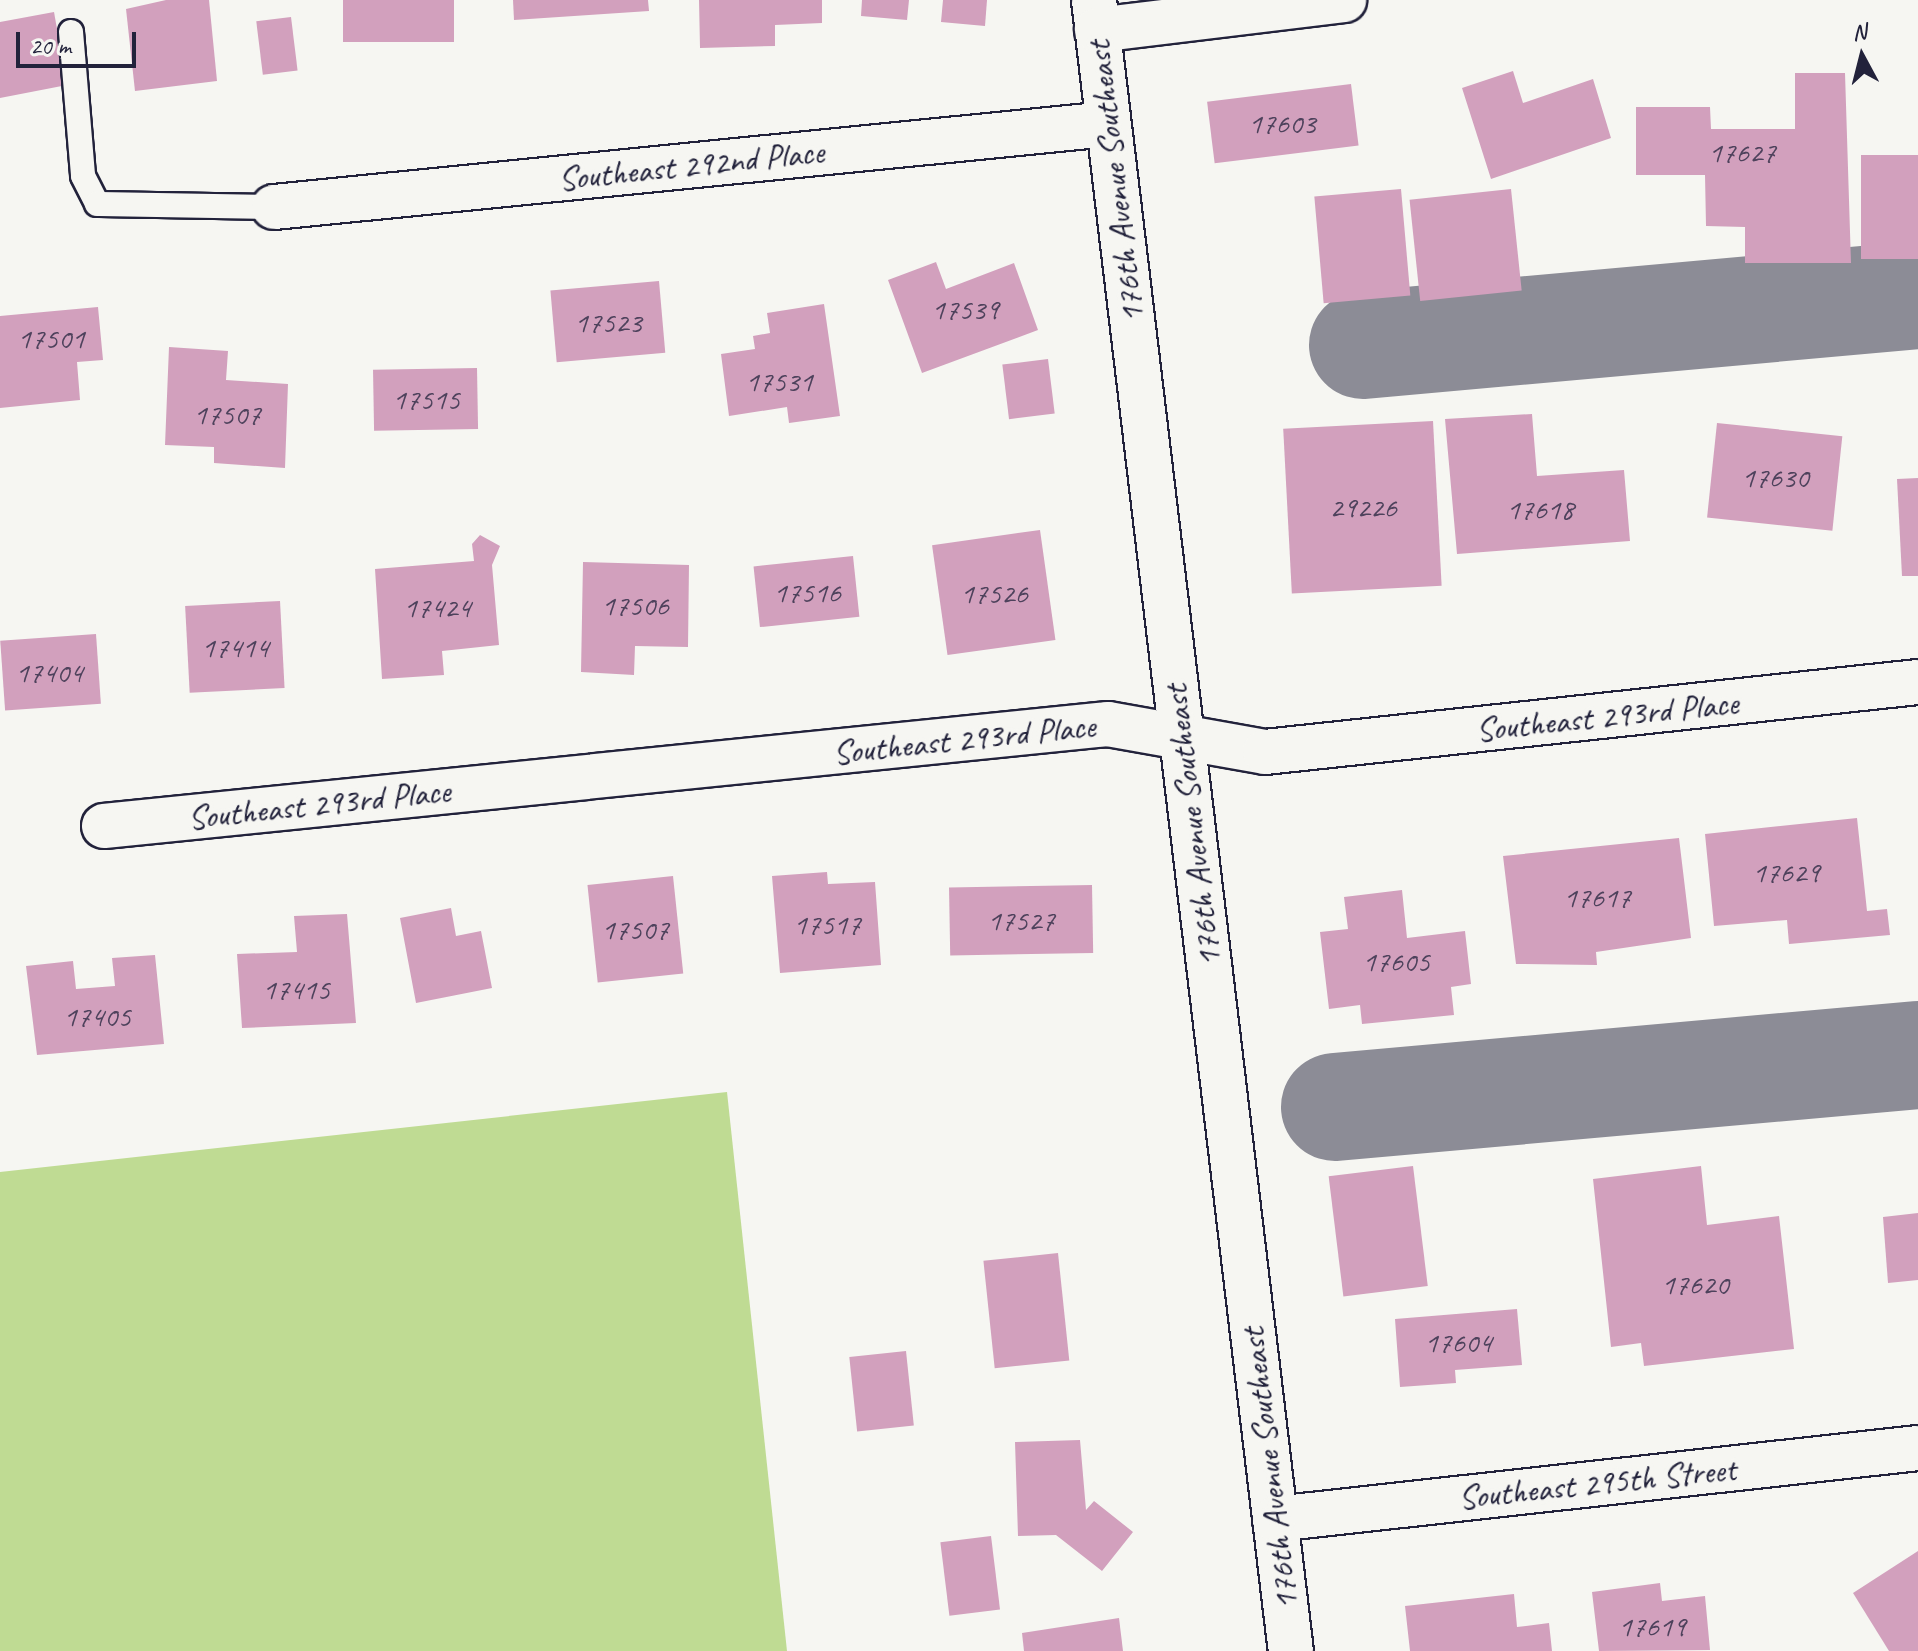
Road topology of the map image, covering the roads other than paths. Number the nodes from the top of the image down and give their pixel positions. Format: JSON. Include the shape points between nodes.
{"nodes":[{"id":1,"x":1344,"y":0,"type":"edge"},
{"id":2,"x":1095,"y":15,"type":"edge"},
{"id":3,"x":71,"y":32,"type":"dead end"},
{"id":4,"x":1108,"y":124,"type":"junction"},
{"id":5,"x":274,"y":207,"type":"joint"},
{"id":6,"x":1918,"y":682,"type":"edge"},
{"id":7,"x":1182,"y":741,"type":"junction"},
{"id":8,"x":104,"y":826,"type":"dead end"},
{"id":9,"x":1918,"y":1448,"type":"edge"},
{"id":10,"x":1275,"y":1519,"type":"junction"},
{"id":11,"x":1291,"y":1651,"type":"edge"}],
"edges":[{"from":1,"to":2,"type":"street"},
{"from":2,"to":4,"type":"street","name":"176th Avenue Southeast"},
{"from":3,"to":5,"type":"lane","via":[[83,176],[97,204]]},
{"from":4,"to":5,"type":"street","name":"Southeast 292nd Place"},
{"from":4,"to":7,"type":"street","name":"176th Avenue Southeast"},
{"from":6,"to":7,"type":"street","name":"Southeast 293rd Place","via":[[1265,752]]},
{"from":7,"to":8,"type":"street","name":"Southeast 293rd Place","via":[[1108,724]]},
{"from":7,"to":10,"type":"street","name":"176th Avenue Southeast"},
{"from":9,"to":10,"type":"street","name":"Southeast 295th Street"},
{"from":10,"to":11,"type":"street","name":"176th Avenue Southeast"}]}
